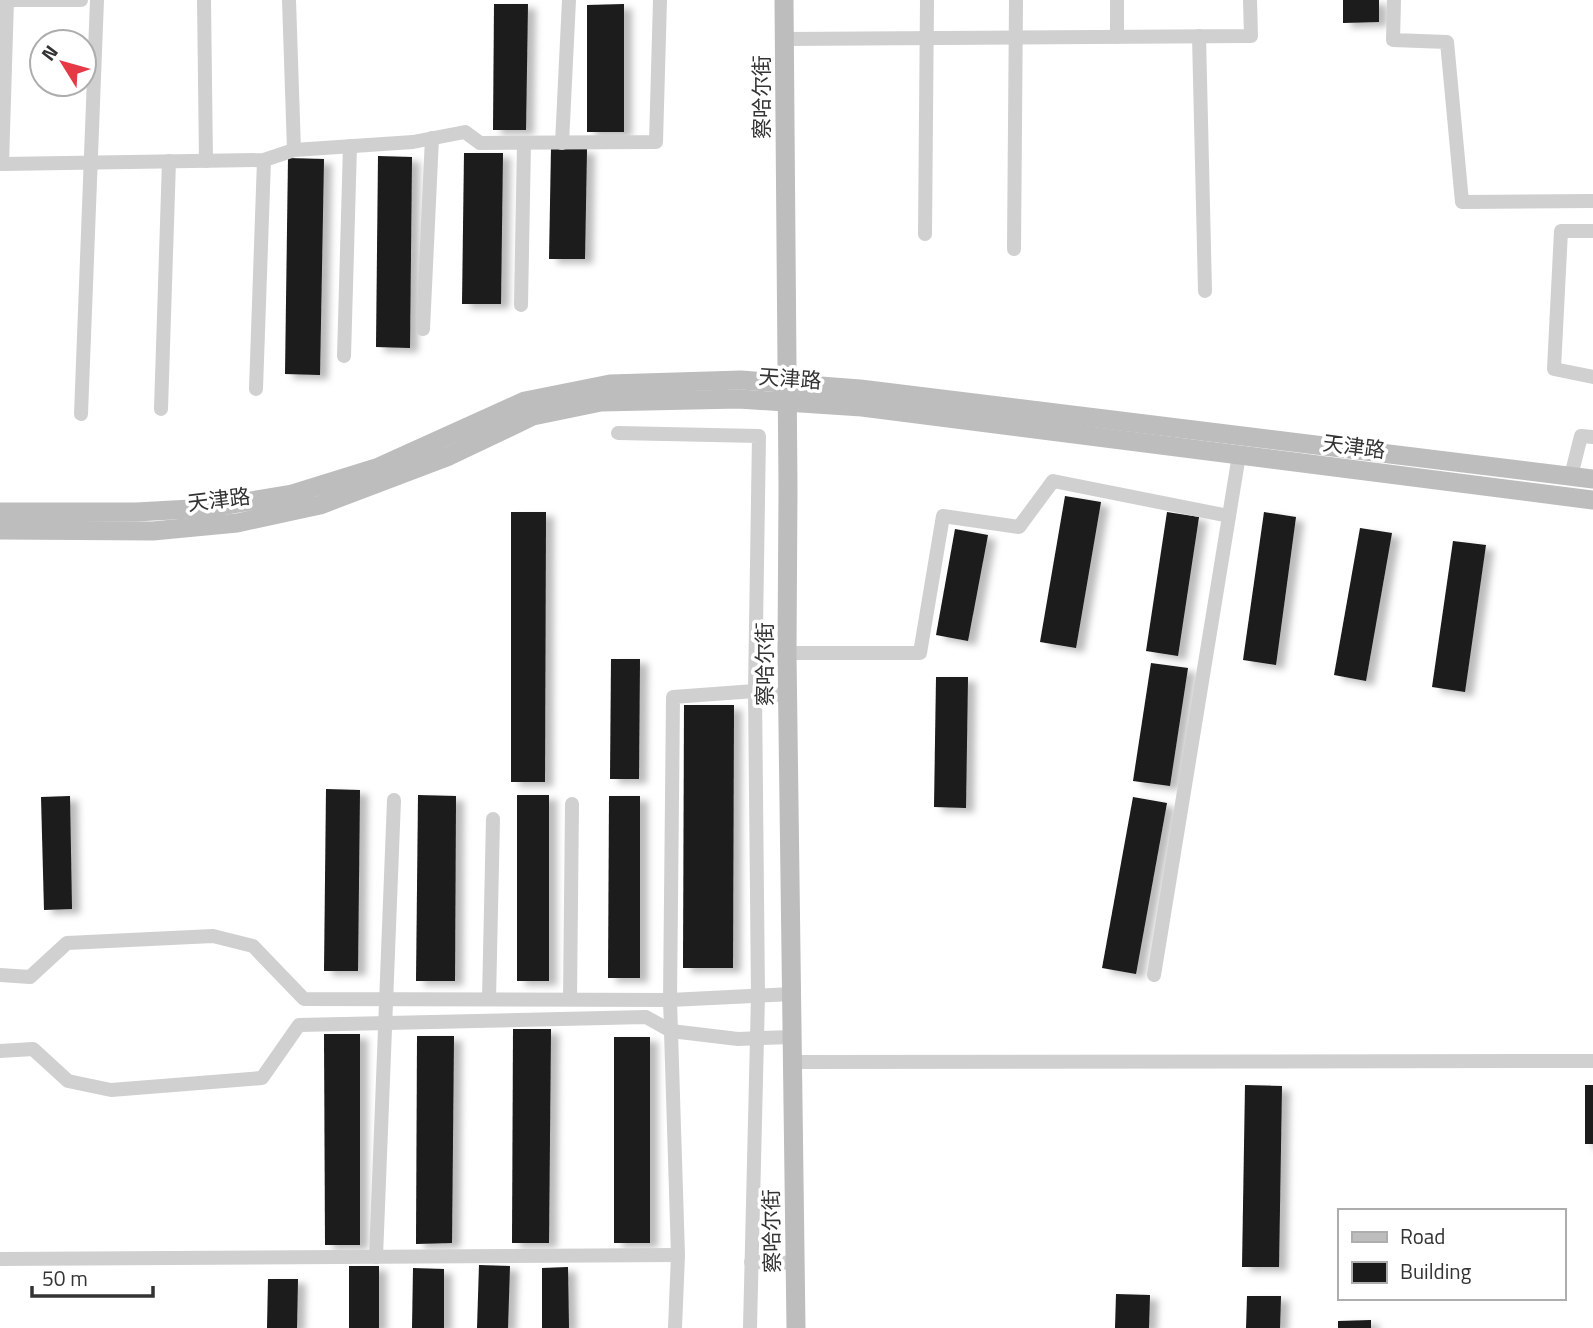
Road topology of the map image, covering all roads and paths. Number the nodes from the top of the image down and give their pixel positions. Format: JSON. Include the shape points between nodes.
{"nodes":[{"id":1,"x":7,"y":0,"type":"edge"},
{"id":2,"x":81,"y":0,"type":"edge"},
{"id":3,"x":97,"y":0,"type":"edge"},
{"id":4,"x":204,"y":0,"type":"edge"},
{"id":5,"x":289,"y":0,"type":"edge"},
{"id":6,"x":569,"y":0,"type":"edge"},
{"id":7,"x":660,"y":0,"type":"edge"},
{"id":8,"x":784,"y":0,"type":"edge"},
{"id":9,"x":927,"y":0,"type":"edge"},
{"id":10,"x":1016,"y":0,"type":"edge"},
{"id":11,"x":1117,"y":0,"type":"edge"},
{"id":12,"x":1250,"y":0,"type":"edge"},
{"id":13,"x":1394,"y":0,"type":"edge"},
{"id":14,"x":1199,"y":36,"type":"junction"},
{"id":15,"x":1117,"y":37,"type":"junction"},
{"id":16,"x":927,"y":38,"type":"junction"},
{"id":17,"x":1015,"y":38,"type":"junction"},
{"id":18,"x":784,"y":39,"type":"junction"},
{"id":19,"x":432,"y":138,"type":"junction"},
{"id":20,"x":524,"y":143,"type":"junction"},
{"id":21,"x":562,"y":143,"type":"junction"},
{"id":22,"x":350,"y":146,"type":"junction"},
{"id":23,"x":294,"y":150,"type":"junction"},
{"id":24,"x":264,"y":160,"type":"junction"},
{"id":25,"x":206,"y":161,"type":"junction"},
{"id":26,"x":169,"y":162,"type":"junction"},
{"id":27,"x":92,"y":163,"type":"junction"},
{"id":28,"x":1,"y":164,"type":"edge"},
{"id":29,"x":1593,"y":201,"type":"edge"},
{"id":30,"x":1593,"y":231,"type":"edge"},
{"id":31,"x":925,"y":234,"type":"dead end"},
{"id":32,"x":1014,"y":249,"type":"dead end"},
{"id":33,"x":1205,"y":291,"type":"dead end"},
{"id":34,"x":521,"y":305,"type":"dead end"},
{"id":35,"x":423,"y":329,"type":"dead end"},
{"id":36,"x":344,"y":356,"type":"dead end"},
{"id":37,"x":1593,"y":377,"type":"edge"},
{"id":38,"x":256,"y":389,"type":"dead end"},
{"id":39,"x":787,"y":393,"type":"junction"},
{"id":40,"x":161,"y":409,"type":"dead end"},
{"id":41,"x":81,"y":414,"type":"dead end"},
{"id":42,"x":618,"y":433,"type":"dead end"},
{"id":43,"x":1593,"y":437,"type":"edge"},
{"id":44,"x":1239,"y":455,"type":"junction"},
{"id":45,"x":1571,"y":476,"type":"junction"},
{"id":46,"x":1593,"y":479,"type":"edge"},
{"id":47,"x":1593,"y":500,"type":"edge"},
{"id":48,"x":0,"y":512,"type":"edge"},
{"id":49,"x":1229,"y":516,"type":"junction"},
{"id":50,"x":0,"y":530,"type":"edge"},
{"id":51,"x":787,"y":653,"type":"junction"},
{"id":52,"x":755,"y":691,"type":"junction"},
{"id":53,"x":787,"y":696,"type":"junction"},
{"id":54,"x":394,"y":800,"type":"dead end"},
{"id":55,"x":572,"y":804,"type":"dead end"},
{"id":56,"x":493,"y":819,"type":"dead end"},
{"id":57,"x":0,"y":975,"type":"edge"},
{"id":58,"x":1154,"y":975,"type":"dead end"},
{"id":59,"x":792,"y":995,"type":"junction"},
{"id":60,"x":758,"y":996,"type":"junction"},
{"id":61,"x":386,"y":999,"type":"junction"},
{"id":62,"x":489,"y":999,"type":"junction"},
{"id":63,"x":570,"y":999,"type":"junction"},
{"id":64,"x":670,"y":1000,"type":"junction"},
{"id":65,"x":385,"y":1023,"type":"junction"},
{"id":66,"x":671,"y":1031,"type":"junction"},
{"id":67,"x":792,"y":1037,"type":"junction"},
{"id":68,"x":756,"y":1038,"type":"junction"},
{"id":69,"x":0,"y":1051,"type":"edge"},
{"id":70,"x":1593,"y":1061,"type":"edge"},
{"id":71,"x":793,"y":1062,"type":"junction"},
{"id":72,"x":678,"y":1255,"type":"junction"},
{"id":73,"x":376,"y":1257,"type":"junction"},
{"id":74,"x":0,"y":1259,"type":"edge"},
{"id":75,"x":751,"y":1262,"type":"junction"},
{"id":76,"x":796,"y":1263,"type":"junction"},
{"id":77,"x":675,"y":1328,"type":"edge"},
{"id":78,"x":750,"y":1328,"type":"edge"},
{"id":79,"x":796,"y":1328,"type":"edge"}],
"edges":[{"from":1,"to":2,"type":"street"},
{"from":1,"to":28,"type":"street"},
{"from":3,"to":27,"type":"street"},
{"from":4,"to":25,"type":"street"},
{"from":5,"to":23,"type":"street"},
{"from":6,"to":21,"type":"street"},
{"from":7,"to":21,"type":"street","via":[[656,142]]},
{"from":8,"to":18,"type":"street","name":"察哈尔街"},
{"from":9,"to":16,"type":"street"},
{"from":10,"to":17,"type":"street"},
{"from":11,"to":15,"type":"street"},
{"from":12,"to":14,"type":"street","via":[[1251,36]]},
{"from":13,"to":29,"type":"street","via":[[1393,40],[1447,42],[1462,202]]},
{"from":14,"to":15,"type":"street"},
{"from":14,"to":33,"type":"street"},
{"from":15,"to":17,"type":"street"},
{"from":16,"to":17,"type":"street"},
{"from":16,"to":18,"type":"street"},
{"from":16,"to":31,"type":"street"},
{"from":17,"to":32,"type":"street"},
{"from":18,"to":39,"type":"street","name":"察哈尔街"},
{"from":19,"to":20,"type":"street","via":[[465,132],[480,143]]},
{"from":19,"to":22,"type":"street"},
{"from":19,"to":35,"type":"street"},
{"from":20,"to":21,"type":"street"},
{"from":20,"to":34,"type":"street"},
{"from":22,"to":23,"type":"street"},
{"from":22,"to":36,"type":"street"},
{"from":23,"to":24,"type":"street"},
{"from":24,"to":25,"type":"street"},
{"from":24,"to":38,"type":"street"},
{"from":25,"to":26,"type":"street"},
{"from":26,"to":27,"type":"street"},
{"from":26,"to":40,"type":"street"},
{"from":27,"to":28,"type":"street"},
{"from":27,"to":41,"type":"street"},
{"from":30,"to":37,"type":"street","via":[[1561,231],[1554,369]]},
{"from":39,"to":44,"type":"street","name":"天津路","via":[[862,407]]},
{"from":39,"to":45,"type":"street","name":"天津路","via":[[874,391]]},
{"from":39,"to":48,"type":"street","name":"天津路","via":[[741,380],[610,384],[525,401],[379,467],[281,496],[209,508]]},
{"from":39,"to":50,"type":"street","name":"天津路","via":[[739,399],[601,402],[533,416],[449,456],[320,505],[237,523],[153,531]]},
{"from":39,"to":51,"type":"street","name":"察哈尔街"},
{"from":42,"to":52,"type":"street","via":[[759,436]]},
{"from":43,"to":45,"type":"street","via":[[1581,436]]},
{"from":44,"to":47,"type":"street","name":"天津路"},
{"from":44,"to":49,"type":"street"},
{"from":45,"to":46,"type":"street","name":"天津路"},
{"from":49,"to":51,"type":"street","via":[[1053,481],[1019,527],[943,516],[920,653]]},
{"from":49,"to":58,"type":"street"},
{"from":51,"to":53,"type":"street","name":"察哈尔街"},
{"from":52,"to":53,"type":"street"},
{"from":52,"to":60,"type":"street"},
{"from":52,"to":64,"type":"street","via":[[673,697]]},
{"from":53,"to":59,"type":"street","name":"察哈尔街"},
{"from":54,"to":61,"type":"street"},
{"from":55,"to":63,"type":"street"},
{"from":56,"to":62,"type":"street"},
{"from":57,"to":61,"type":"street","via":[[30,977],[67,943],[213,936],[253,946],[304,999]]},
{"from":59,"to":60,"type":"street"},
{"from":59,"to":67,"type":"street","name":"察哈尔街"},
{"from":60,"to":64,"type":"street"},
{"from":60,"to":68,"type":"street"},
{"from":61,"to":62,"type":"street"},
{"from":61,"to":65,"type":"street"},
{"from":62,"to":63,"type":"street"},
{"from":63,"to":64,"type":"street"},
{"from":64,"to":66,"type":"street"},
{"from":65,"to":66,"type":"street","via":[[646,1017]]},
{"from":65,"to":69,"type":"street","via":[[299,1026],[262,1079],[111,1090],[68,1081],[33,1049]]},
{"from":65,"to":73,"type":"street"},
{"from":66,"to":68,"type":"street"},
{"from":66,"to":72,"type":"street"},
{"from":67,"to":68,"type":"street"},
{"from":67,"to":71,"type":"street","name":"察哈尔街"},
{"from":68,"to":75,"type":"street"},
{"from":70,"to":71,"type":"street"},
{"from":71,"to":76,"type":"street","name":"察哈尔街"},
{"from":72,"to":73,"type":"street"},
{"from":72,"to":77,"type":"street"},
{"from":73,"to":74,"type":"street"},
{"from":75,"to":76,"type":"street"},
{"from":75,"to":78,"type":"street"},
{"from":76,"to":79,"type":"street","name":"察哈尔街"}]}
